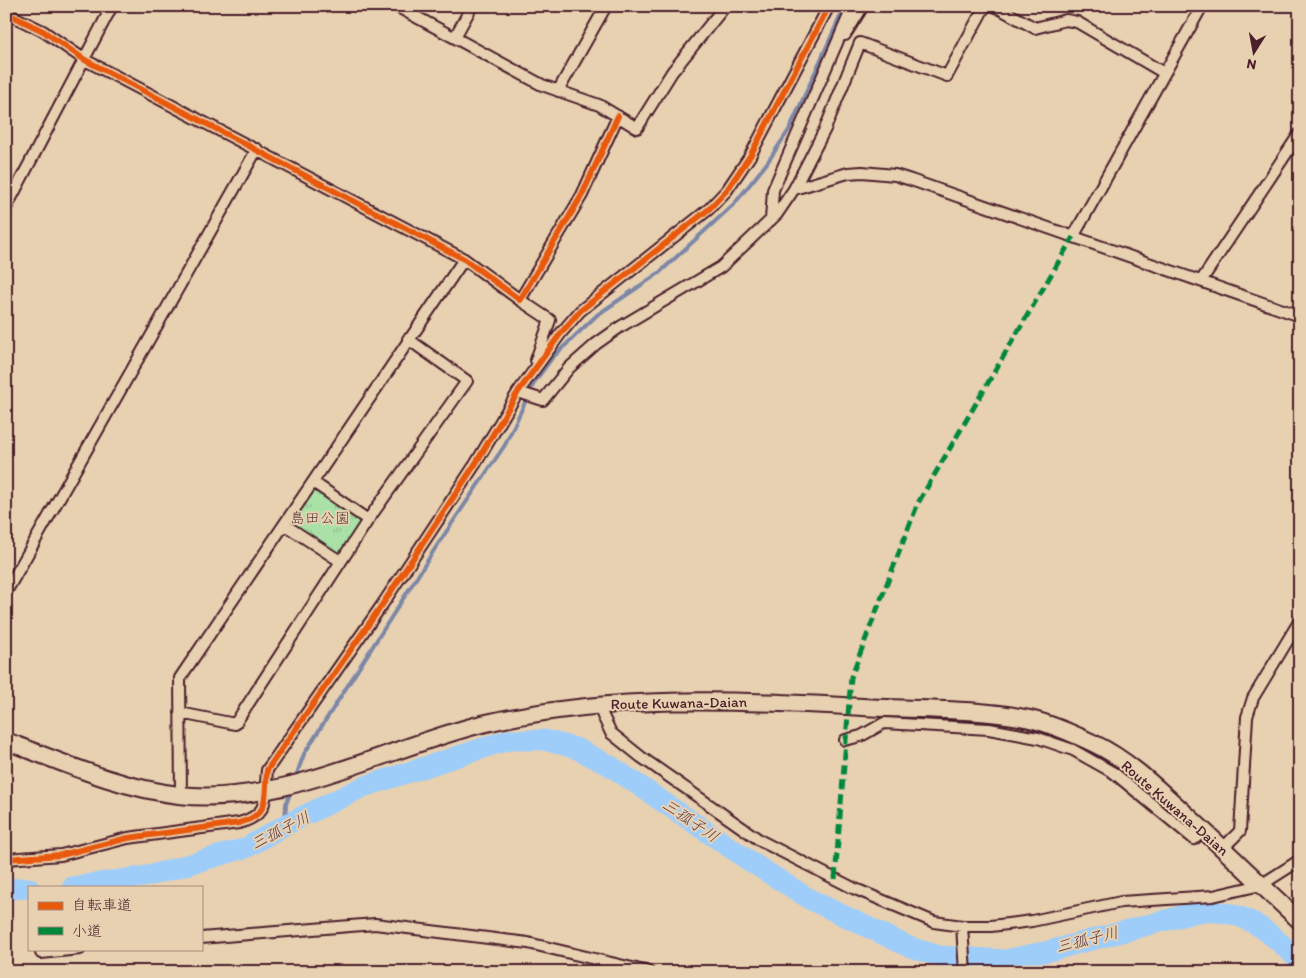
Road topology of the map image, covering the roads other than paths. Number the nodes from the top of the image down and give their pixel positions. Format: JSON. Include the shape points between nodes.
{"nodes":[{"id":1,"x":112,"y":6,"type":"edge"},
{"id":2,"x":396,"y":6,"type":"edge"},
{"id":3,"x":472,"y":6,"type":"edge"},
{"id":4,"x":606,"y":6,"type":"edge"},
{"id":5,"x":725,"y":6,"type":"edge"},
{"id":6,"x":829,"y":6,"type":"edge"},
{"id":7,"x":853,"y":6,"type":"edge"},
{"id":8,"x":863,"y":6,"type":"edge"},
{"id":9,"x":985,"y":6,"type":"edge"},
{"id":10,"x":995,"y":6,"type":"edge"},
{"id":11,"x":1202,"y":6,"type":"edge"},
{"id":12,"x":6,"y":13,"type":"edge"},
{"id":13,"x":456,"y":37,"type":"junction"},
{"id":14,"x":85,"y":60,"type":"junction"},
{"id":15,"x":1164,"y":73,"type":"junction"},
{"id":16,"x":820,"y":78,"type":"junction"},
{"id":17,"x":558,"y":91,"type":"junction"},
{"id":18,"x":618,"y":116,"type":"junction"},
{"id":19,"x":1300,"y":133,"type":"edge"},
{"id":20,"x":257,"y":149,"type":"junction"},
{"id":21,"x":794,"y":189,"type":"junction"},
{"id":22,"x":6,"y":208,"type":"edge"},
{"id":23,"x":771,"y":220,"type":"junction"},
{"id":24,"x":1073,"y":237,"type":"junction"},
{"id":25,"x":462,"y":262,"type":"dead end"},
{"id":26,"x":1201,"y":281,"type":"junction"},
{"id":27,"x":520,"y":300,"type":"junction"},
{"id":28,"x":1300,"y":316,"type":"edge"},
{"id":29,"x":408,"y":339,"type":"junction"},
{"id":30,"x":531,"y":372,"type":"junction"},
{"id":31,"x":521,"y":392,"type":"junction"},
{"id":32,"x":313,"y":482,"type":"junction"},
{"id":33,"x":368,"y":520,"type":"junction"},
{"id":34,"x":284,"y":525,"type":"junction"},
{"id":35,"x":340,"y":561,"type":"junction"},
{"id":36,"x":6,"y":592,"type":"edge"},
{"id":37,"x":1300,"y":620,"type":"edge"},
{"id":38,"x":601,"y":704,"type":"junction"},
{"id":39,"x":180,"y":713,"type":"junction"},
{"id":40,"x":845,"y":740,"type":"dead end"},
{"id":41,"x":6,"y":742,"type":"edge"},
{"id":42,"x":270,"y":789,"type":"junction"},
{"id":43,"x":180,"y":795,"type":"junction"},
{"id":44,"x":1204,"y":831,"type":"junction"},
{"id":45,"x":1223,"y":848,"type":"junction"},
{"id":46,"x":6,"y":859,"type":"edge"},
{"id":47,"x":1300,"y":860,"type":"edge"},
{"id":48,"x":1260,"y":885,"type":"junction"},
{"id":49,"x":1300,"y":921,"type":"edge"},
{"id":50,"x":962,"y":930,"type":"junction"},
{"id":51,"x":202,"y":938,"type":"edge"},
{"id":52,"x":70,"y":950,"type":"edge"},
{"id":53,"x":41,"y":953,"type":"dead end"},
{"id":54,"x":649,"y":972,"type":"edge"},
{"id":55,"x":965,"y":972,"type":"edge"}],
"edges":[{"from":1,"to":14,"type":"street"},
{"from":2,"to":13,"type":"street"},
{"from":3,"to":13,"type":"street"},
{"from":4,"to":17,"type":"street"},
{"from":5,"to":18,"type":"street","via":[[672,72],[637,128]]},
{"from":6,"to":30,"type":"street","via":[[769,123],[727,190],[709,209],[580,311]]},
{"from":7,"to":16,"type":"street"},
{"from":8,"to":16,"type":"street"},
{"from":9,"to":21,"type":"street","via":[[947,76],[860,43],[825,129]]},
{"from":10,"to":15,"type":"street","via":[[1035,28],[1066,20],[1077,22]]},
{"from":11,"to":15,"type":"street"},
{"from":12,"to":14,"type":"street","via":[[43,31]]},
{"from":13,"to":17,"type":"street"},
{"from":14,"to":20,"type":"street"},
{"from":14,"to":22,"type":"street"},
{"from":15,"to":24,"type":"street"},
{"from":16,"to":23,"type":"street","via":[[773,190]]},
{"from":17,"to":18,"type":"street","via":[[599,105]]},
{"from":18,"to":27,"type":"street","via":[[582,195]]},
{"from":19,"to":26,"type":"street"},
{"from":20,"to":27,"type":"street","via":[[464,259]]},
{"from":20,"to":36,"type":"street"},
{"from":21,"to":23,"type":"street"},
{"from":21,"to":24,"type":"street","via":[[848,173],[895,175]]},
{"from":23,"to":31,"type":"street","via":[[721,267],[596,344],[569,368],[543,400]]},
{"from":24,"to":26,"type":"street"},
{"from":25,"to":29,"type":"street"},
{"from":26,"to":28,"type":"street"},
{"from":27,"to":30,"type":"street","via":[[550,320]]},
{"from":29,"to":32,"type":"street"},
{"from":29,"to":33,"type":"street","via":[[467,381]]},
{"from":30,"to":31,"type":"street"},
{"from":31,"to":42,"type":"street","via":[[382,606],[267,770]]},
{"from":32,"to":33,"type":"street"},
{"from":32,"to":34,"type":"street"},
{"from":33,"to":35,"type":"street"},
{"from":34,"to":35,"type":"street"},
{"from":34,"to":39,"type":"street","via":[[180,678]]},
{"from":35,"to":39,"type":"street","via":[[235,724]]},
{"from":37,"to":45,"type":"street","via":[[1253,698],[1245,736],[1240,831]]},
{"from":38,"to":42,"type":"main road","name":"Route Kuwana-Daian","via":[[479,725]]},
{"from":38,"to":44,"type":"main road","name":"Route Kuwana-Daian","via":[[652,700],[754,701],[986,713],[1031,719],[1098,745],[1138,772]]},
{"from":38,"to":50,"type":"street","via":[[611,732],[641,758],[761,841],[874,898]]},
{"from":39,"to":43,"type":"street"},
{"from":40,"to":44,"type":"street","via":[[861,736],[884,723],[990,729],[1038,738],[1073,750],[1114,773],[1194,840]]},
{"from":41,"to":43,"type":"main road","name":"Route Kuwana-Daian","via":[[115,781]]},
{"from":42,"to":43,"type":"main road","name":"Route Kuwana-Daian","via":[[208,797]]},
{"from":42,"to":46,"type":"street","via":[[261,811],[252,819],[239,823],[128,838],[61,854]]},
{"from":44,"to":45,"type":"main road","name":"Route Kuwana-Daian"},
{"from":45,"to":48,"type":"main road","name":"Route Kuwana-Daian"},
{"from":47,"to":48,"type":"street"},
{"from":48,"to":49,"type":"main road","name":"Route Kuwana-Daian"},
{"from":48,"to":50,"type":"street","via":[[1213,896],[1121,902],[1032,921]]},
{"from":50,"to":55,"type":"street"},
{"from":51,"to":54,"type":"street","via":[[375,924],[528,944]]},
{"from":52,"to":53,"type":"street"}]}
